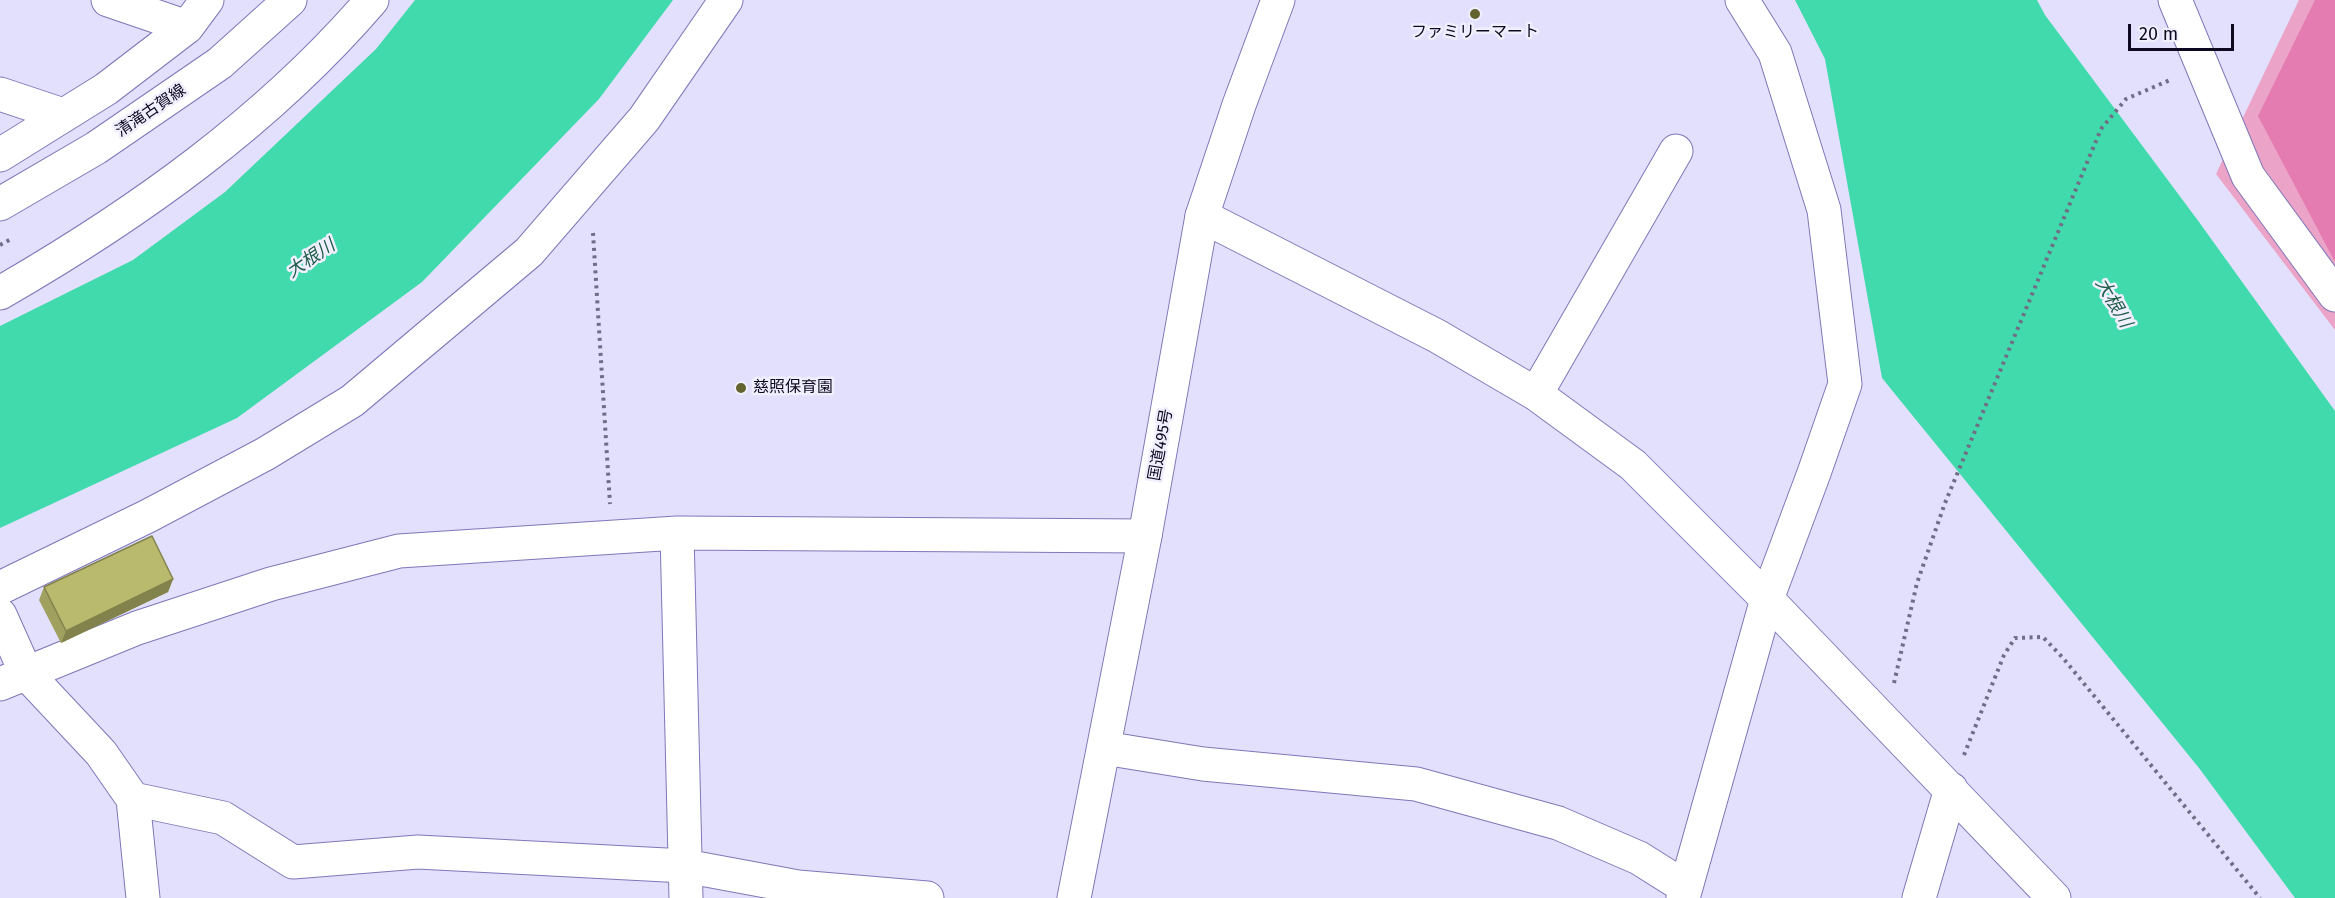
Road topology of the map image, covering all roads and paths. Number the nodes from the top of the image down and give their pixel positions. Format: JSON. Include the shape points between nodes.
{"nodes":[{"id":1,"x":108,"y":0,"type":"edge"},
{"id":2,"x":207,"y":0,"type":"edge"},
{"id":3,"x":290,"y":0,"type":"edge"},
{"id":4,"x":372,"y":0,"type":"edge"},
{"id":5,"x":726,"y":0,"type":"edge"},
{"id":6,"x":1278,"y":0,"type":"edge"},
{"id":7,"x":1742,"y":0,"type":"edge"},
{"id":8,"x":2175,"y":0,"type":"edge"},
{"id":9,"x":186,"y":27,"type":"junction"},
{"id":10,"x":2202,"y":66,"type":"junction"},
{"id":11,"x":0,"y":94,"type":"edge"},
{"id":12,"x":63,"y":115,"type":"junction"},
{"id":13,"x":1676,"y":151,"type":"dead end"},
{"id":14,"x":0,"y":155,"type":"edge"},
{"id":15,"x":590,"y":182,"type":"junction"},
{"id":16,"x":0,"y":204,"type":"edge"},
{"id":17,"x":1202,"y":216,"type":"junction"},
{"id":18,"x":0,"y":293,"type":"edge"},
{"id":19,"x":2335,"y":295,"type":"edge"},
{"id":20,"x":1536,"y":394,"type":"junction"},
{"id":21,"x":676,"y":533,"type":"junction"},
{"id":22,"x":1145,"y":536,"type":"junction"},
{"id":23,"x":612,"y":538,"type":"junction"},
{"id":24,"x":0,"y":588,"type":"edge"},
{"id":25,"x":1767,"y":599,"type":"junction"},
{"id":26,"x":0,"y":615,"type":"edge"},
{"id":27,"x":13,"y":678,"type":"edge"},
{"id":28,"x":1886,"y":721,"type":"junction"},
{"id":29,"x":1104,"y":748,"type":"junction"},
{"id":30,"x":1951,"y":789,"type":"junction"},
{"id":31,"x":133,"y":799,"type":"junction"},
{"id":32,"x":685,"y":866,"type":"junction"},
{"id":33,"x":1684,"y":892,"type":"edge"},
{"id":34,"x":142,"y":898,"type":"edge"},
{"id":35,"x":686,"y":898,"type":"edge"},
{"id":36,"x":927,"y":898,"type":"edge"},
{"id":37,"x":1074,"y":898,"type":"edge"},
{"id":38,"x":1919,"y":898,"type":"edge"},
{"id":39,"x":2054,"y":898,"type":"edge"},
{"id":40,"x":2260,"y":898,"type":"edge"}],
"edges":[{"from":1,"to":9,"type":"main road"},
{"from":2,"to":9,"type":"main road"},
{"from":3,"to":16,"type":"main road","name":"清滝古賀線","via":[[220,63],[96,148]]},
{"from":4,"to":18,"type":"main road","via":[[263,111],[176,180]]},
{"from":5,"to":15,"type":"main road","via":[[644,118]]},
{"from":6,"to":17,"type":"main road","name":"国道495号"},
{"from":7,"to":25,"type":"main road","via":[[1775,53],[1824,210],[1845,384]]},
{"from":8,"to":10,"type":"main road"},
{"from":9,"to":12,"type":"main road","via":[[106,89]]},
{"from":10,"to":19,"type":"main road","via":[[2248,176]]},
{"from":10,"to":28,"type":"path","via":[[2126,99],[2101,129],[1945,503],[1917,583]]},
{"from":11,"to":12,"type":"main road"},
{"from":12,"to":14,"type":"main road"},
{"from":13,"to":20,"type":"main road"},
{"from":15,"to":23,"type":"path"},
{"from":15,"to":24,"type":"main road","via":[[529,252],[352,401],[148,516]]},
{"from":17,"to":20,"type":"main road","via":[[1437,336]]},
{"from":17,"to":22,"type":"main road","name":"国道495号"},
{"from":20,"to":25,"type":"main road","via":[[1633,465]]},
{"from":21,"to":22,"type":"main road"},
{"from":21,"to":23,"type":"main road"},
{"from":21,"to":32,"type":"main road"},
{"from":22,"to":29,"type":"main road","name":"国道495号"},
{"from":23,"to":27,"type":"main road","via":[[399,551],[271,584],[137,628]]},
{"from":25,"to":28,"type":"main road"},
{"from":25,"to":33,"type":"main road"},
{"from":26,"to":27,"type":"main road"},
{"from":27,"to":31,"type":"main road","via":[[101,753]]},
{"from":28,"to":30,"type":"main road"},
{"from":29,"to":33,"type":"main road","via":[[1203,764],[1416,784],[1558,823],[1639,858]]},
{"from":29,"to":37,"type":"main road","name":"国道495号"},
{"from":30,"to":38,"type":"main road"},
{"from":30,"to":39,"type":"main road"},
{"from":30,"to":40,"type":"path","via":[[2004,655],[2015,638],[2043,637]]},
{"from":31,"to":32,"type":"main road","via":[[223,818],[293,862],[418,852]]},
{"from":31,"to":34,"type":"main road"},
{"from":32,"to":35,"type":"main road"},
{"from":32,"to":36,"type":"main road","via":[[798,887]]}]}
